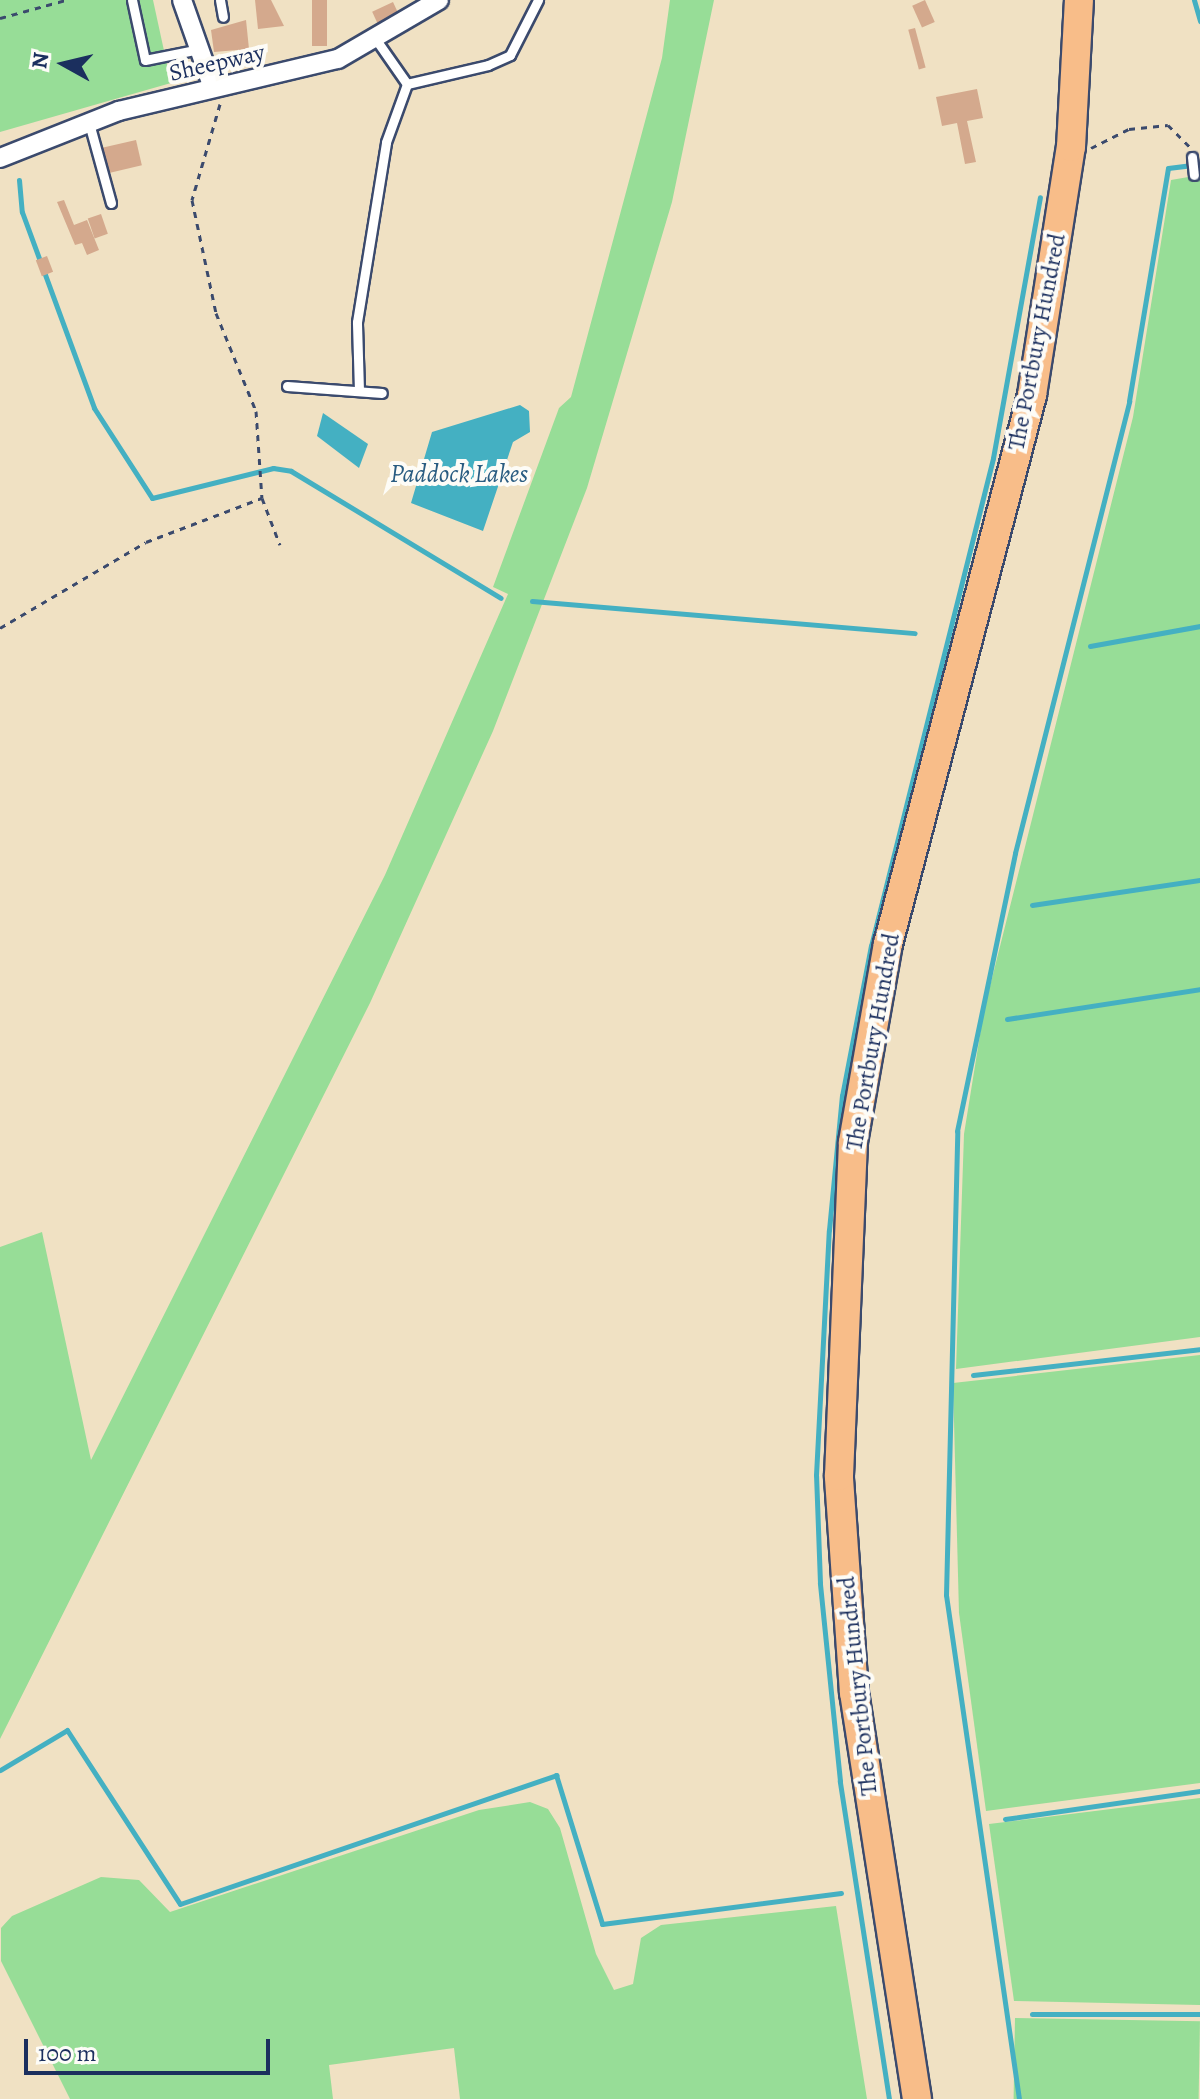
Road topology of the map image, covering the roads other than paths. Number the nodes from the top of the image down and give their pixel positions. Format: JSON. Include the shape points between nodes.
{"nodes":[{"id":1,"x":132,"y":0,"type":"edge"},
{"id":2,"x":182,"y":0,"type":"edge"},
{"id":3,"x":220,"y":0,"type":"edge"},
{"id":4,"x":439,"y":0,"type":"edge"},
{"id":5,"x":538,"y":0,"type":"edge"},
{"id":6,"x":1079,"y":0,"type":"edge"},
{"id":7,"x":223,"y":17,"type":"dead end"},
{"id":8,"x":377,"y":41,"type":"junction"},
{"id":9,"x":199,"y":49,"type":"junction"},
{"id":10,"x":407,"y":84,"type":"junction"},
{"id":11,"x":215,"y":88,"type":"junction"},
{"id":12,"x":89,"y":123,"type":"junction"},
{"id":13,"x":1192,"y":157,"type":"road end"},
{"id":14,"x":0,"y":158,"type":"edge"},
{"id":15,"x":1194,"y":174,"type":"dead end"},
{"id":16,"x":111,"y":203,"type":"dead end"},
{"id":17,"x":287,"y":386,"type":"dead end"},
{"id":18,"x":359,"y":391,"type":"junction"},
{"id":19,"x":382,"y":393,"type":"dead end"},
{"id":20,"x":917,"y":2099,"type":"edge"}],
"edges":[{"from":1,"to":9,"type":"lane","via":[[145,60]]},
{"from":2,"to":9,"type":"street"},
{"from":3,"to":7,"type":"lane"},
{"from":4,"to":8,"type":"street","name":"Sheepway"},
{"from":5,"to":10,"type":"lane","via":[[510,55]]},
{"from":6,"to":20,"type":"main road","name":"The Portbury Hundred","via":[[1071,147],[1032,395],[888,944],[853,1142],[839,1476],[854,1693]]},
{"from":8,"to":10,"type":"lane"},
{"from":8,"to":11,"type":"street","name":"Sheepway","via":[[338,59]]},
{"from":9,"to":11,"type":"street"},
{"from":10,"to":18,"type":"lane","via":[[386,142],[357,322]]},
{"from":11,"to":12,"type":"street","name":"Sheepway"},
{"from":12,"to":14,"type":"street","name":"Sheepway"},
{"from":12,"to":16,"type":"lane"},
{"from":13,"to":15,"type":"lane"},
{"from":17,"to":18,"type":"lane"},
{"from":18,"to":19,"type":"lane"}]}
